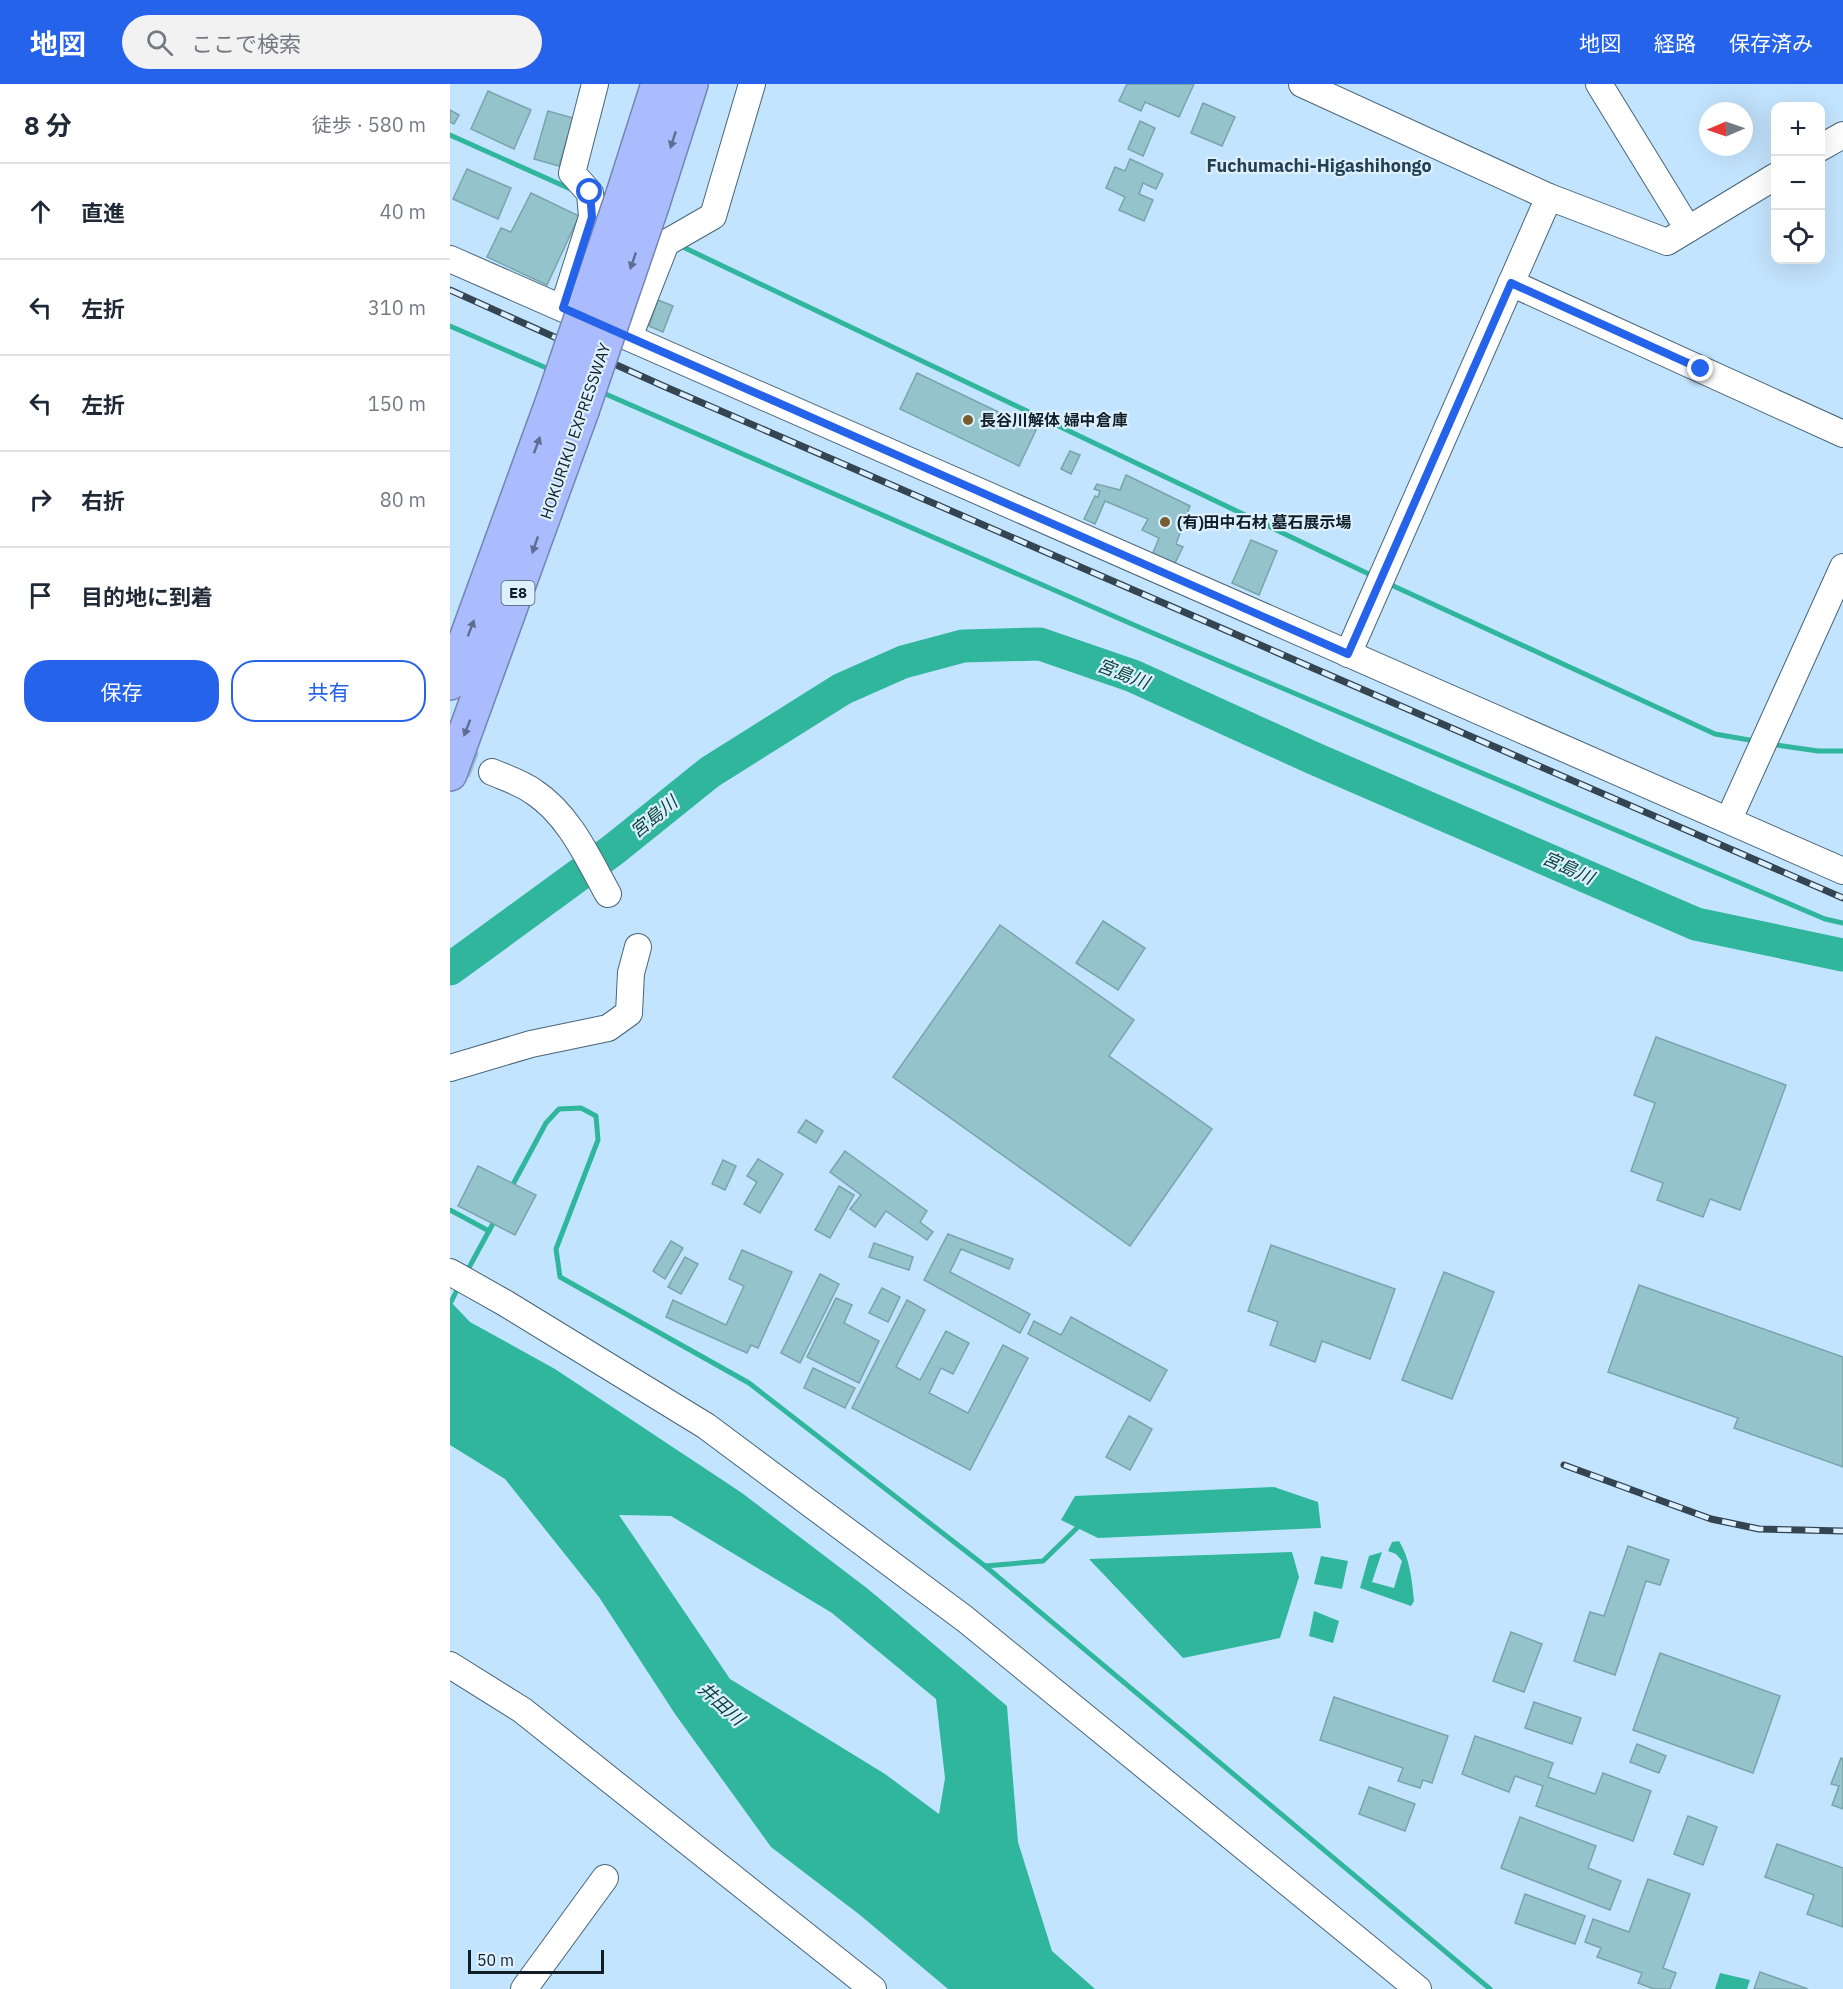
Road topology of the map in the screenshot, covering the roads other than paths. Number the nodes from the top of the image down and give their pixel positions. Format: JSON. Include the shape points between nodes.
{"nodes":[{"id":1,"x":595,"y":84,"type":"edge"},
{"id":2,"x":658,"y":84,"type":"edge"},
{"id":3,"x":691,"y":84,"type":"edge"},
{"id":4,"x":752,"y":84,"type":"edge"},
{"id":5,"x":1302,"y":84,"type":"edge"},
{"id":6,"x":1599,"y":84,"type":"edge"},
{"id":7,"x":1843,"y":135,"type":"edge"},
{"id":8,"x":1825,"y":146,"type":"edge"},
{"id":9,"x":1771,"y":179,"type":"edge"},
{"id":10,"x":1549,"y":197,"type":"junction"},
{"id":11,"x":637,"y":201,"type":"junction"},
{"id":12,"x":1688,"y":230,"type":"junction"},
{"id":13,"x":450,"y":259,"type":"edge"},
{"id":14,"x":1511,"y":283,"type":"junction"},
{"id":15,"x":563,"y":308,"type":"junction"},
{"id":16,"x":628,"y":337,"type":"junction"},
{"id":17,"x":567,"y":405,"type":"junction"},
{"id":18,"x":1843,"y":434,"type":"edge"},
{"id":19,"x":1843,"y":567,"type":"edge"},
{"id":20,"x":1348,"y":654,"type":"junction"},
{"id":21,"x":450,"y":683,"type":"edge"},
{"id":22,"x":492,"y":772,"type":"tunnel mouth"},
{"id":23,"x":450,"y":774,"type":"edge"},
{"id":24,"x":1729,"y":819,"type":"junction"},
{"id":25,"x":1843,"y":871,"type":"edge"},
{"id":26,"x":608,"y":894,"type":"dead end"},
{"id":27,"x":638,"y":947,"type":"dead end"},
{"id":28,"x":450,"y":1068,"type":"edge"},
{"id":29,"x":450,"y":1272,"type":"edge"},
{"id":30,"x":450,"y":1665,"type":"edge"},
{"id":31,"x":605,"y":1878,"type":"dead end"},
{"id":32,"x":524,"y":1989,"type":"edge"},
{"id":33,"x":873,"y":1989,"type":"edge"},
{"id":34,"x":1418,"y":1989,"type":"edge"}],
"edges":[{"from":1,"to":15,"type":"street","via":[[572,173],[590,192],[592,217]]},
{"from":2,"to":11,"type":"highway","name":"HOKURIKU EXPRESSWAY","number":"E8"},
{"from":3,"to":11,"type":"highway","name":"HOKURIKU EXPRESSWAY","number":"E8","one_way":true},
{"from":4,"to":16,"type":"street","via":[[713,216],[666,243]]},
{"from":5,"to":10,"type":"street"},
{"from":6,"to":12,"type":"street"},
{"from":7,"to":8,"type":"street"},
{"from":9,"to":12,"type":"street"},
{"from":10,"to":12,"type":"street","via":[[1667,242]]},
{"from":10,"to":14,"type":"street"},
{"from":11,"to":17,"type":"highway","name":"HOKURIKU EXPRESSWAY","number":"E8","bridge":true},
{"from":13,"to":15,"type":"street"},
{"from":14,"to":18,"type":"street"},
{"from":14,"to":20,"type":"street"},
{"from":15,"to":16,"type":"street"},
{"from":16,"to":20,"type":"street"},
{"from":21,"to":17,"type":"highway","name":"HOKURIKU EXPRESSWAY","number":"E8","one_way":true},
{"from":17,"to":23,"type":"highway","name":"HOKURIKU EXPRESSWAY","number":"E8","one_way":true},
{"from":19,"to":24,"type":"street"},
{"from":20,"to":24,"type":"street"},
{"from":22,"to":26,"type":"street","via":[[532,790],[552,805]]},
{"from":24,"to":25,"type":"street"},
{"from":27,"to":28,"type":"street","via":[[631,973],[628,1013],[608,1028],[531,1044]]},
{"from":29,"to":34,"type":"street","via":[[696,1420],[764,1469],[965,1619]]},
{"from":30,"to":33,"type":"street","via":[[522,1710]]},
{"from":31,"to":32,"type":"street"}]}
